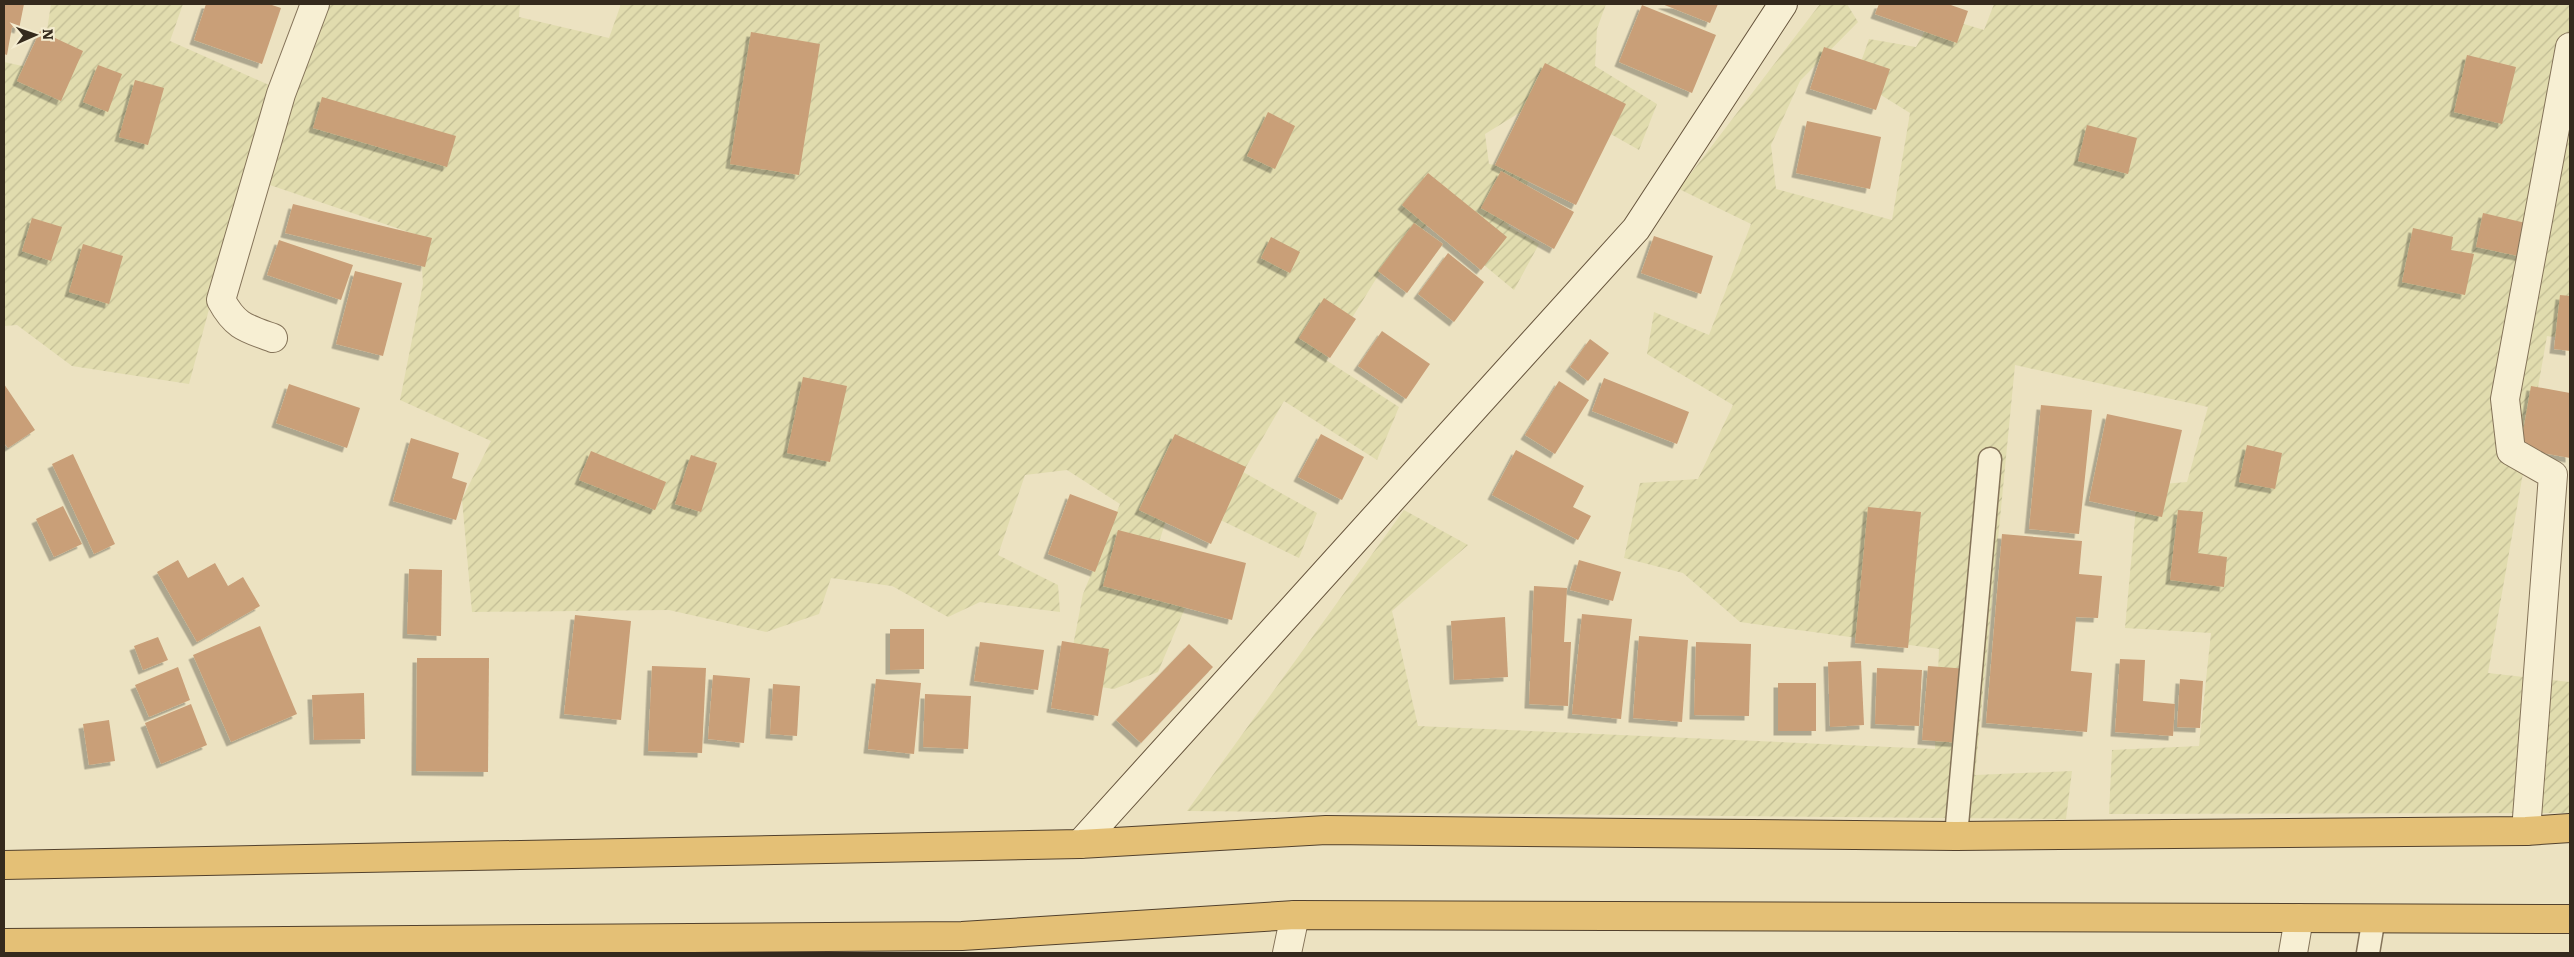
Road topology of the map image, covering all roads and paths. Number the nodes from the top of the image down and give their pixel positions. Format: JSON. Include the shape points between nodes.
{"nodes":[{"id":1,"x":315,"y":4,"type":"edge"},
{"id":2,"x":1783,"y":4,"type":"edge"},
{"id":3,"x":2570,"y":47,"type":"edge"},
{"id":4,"x":273,"y":338,"type":"dead end"},
{"id":5,"x":1990,"y":459,"type":"dead end"},
{"id":6,"x":2562,"y":475,"type":"edge"},
{"id":7,"x":2570,"y":828,"type":"edge"},
{"id":8,"x":2526,"y":831,"type":"junction"},
{"id":9,"x":1956,"y":836,"type":"junction"},
{"id":10,"x":1080,"y":844,"type":"junction"},
{"id":11,"x":4,"y":865,"type":"edge"},
{"id":12,"x":1295,"y":915,"type":"junction"},
{"id":13,"x":2299,"y":918,"type":"junction"},
{"id":14,"x":2374,"y":918,"type":"junction"},
{"id":15,"x":2570,"y":919,"type":"edge"},
{"id":16,"x":4,"y":943,"type":"edge"},
{"id":17,"x":1287,"y":953,"type":"edge"},
{"id":18,"x":2293,"y":953,"type":"edge"},
{"id":19,"x":2368,"y":953,"type":"edge"}],
"edges":[{"from":1,"to":4,"type":"street","via":[[280,94],[221,300],[231,317],[248,329]]},
{"from":2,"to":10,"type":"street","via":[[1636,229]]},
{"from":3,"to":6,"type":"street","via":[[2505,399],[2511,451]]},
{"from":5,"to":9,"type":"lane"},
{"from":6,"to":8,"type":"street"},
{"from":7,"to":8,"type":"highway"},
{"from":8,"to":9,"type":"highway"},
{"from":9,"to":10,"type":"highway","via":[[1326,830]]},
{"from":10,"to":11,"type":"highway"},
{"from":12,"to":13,"type":"highway"},
{"from":12,"to":16,"type":"highway","via":[[962,936]]},
{"from":12,"to":17,"type":"street"},
{"from":13,"to":14,"type":"highway"},
{"from":13,"to":18,"type":"street"},
{"from":14,"to":15,"type":"highway"},
{"from":14,"to":19,"type":"lane"}]}
